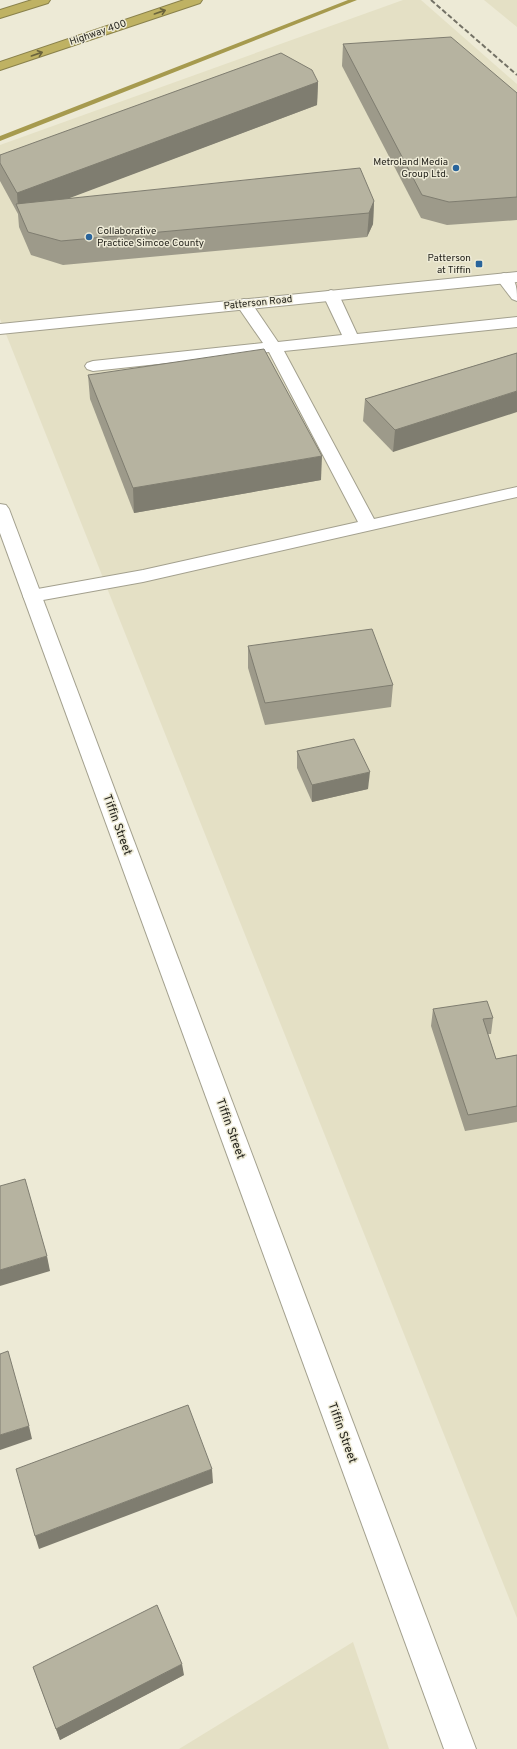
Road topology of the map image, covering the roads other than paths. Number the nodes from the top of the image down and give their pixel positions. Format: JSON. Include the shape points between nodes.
{"nodes":[{"id":1,"x":44,"y":0,"type":"edge"},
{"id":2,"x":196,"y":0,"type":"edge"},
{"id":3,"x":0,"y":14,"type":"edge"},
{"id":4,"x":0,"y":66,"type":"edge"},
{"id":5,"x":510,"y":278,"type":"edge"},
{"id":6,"x":331,"y":295,"type":"junction"},
{"id":7,"x":517,"y":296,"type":"edge"},
{"id":8,"x":244,"y":304,"type":"junction"},
{"id":9,"x":517,"y":322,"type":"edge"},
{"id":10,"x":0,"y":329,"type":"edge"},
{"id":11,"x":352,"y":339,"type":"junction"},
{"id":12,"x":274,"y":347,"type":"junction"},
{"id":13,"x":93,"y":366,"type":"dead end"},
{"id":14,"x":517,"y":492,"type":"edge"},
{"id":15,"x":0,"y":509,"type":"edge"},
{"id":16,"x":368,"y":525,"type":"junction"},
{"id":17,"x":32,"y":596,"type":"junction"},
{"id":18,"x":460,"y":1749,"type":"edge"}],
"edges":[{"from":1,"to":3,"type":"highway"},
{"from":4,"to":2,"type":"highway","name":"Highway 400","one_way":true},
{"from":5,"to":6,"type":"street","name":"Patterson Road"},
{"from":5,"to":7,"type":"street"},
{"from":6,"to":8,"type":"street","name":"Patterson Road"},
{"from":6,"to":11,"type":"street"},
{"from":8,"to":10,"type":"street","name":"Patterson Road"},
{"from":8,"to":12,"type":"street"},
{"from":9,"to":11,"type":"street"},
{"from":11,"to":12,"type":"street"},
{"from":12,"to":13,"type":"street"},
{"from":12,"to":16,"type":"street"},
{"from":14,"to":16,"type":"street"},
{"from":15,"to":17,"type":"street","name":"Tiffin Street"},
{"from":16,"to":17,"type":"street","via":[[143,576]]},
{"from":17,"to":18,"type":"street","name":"Tiffin Street"}]}
